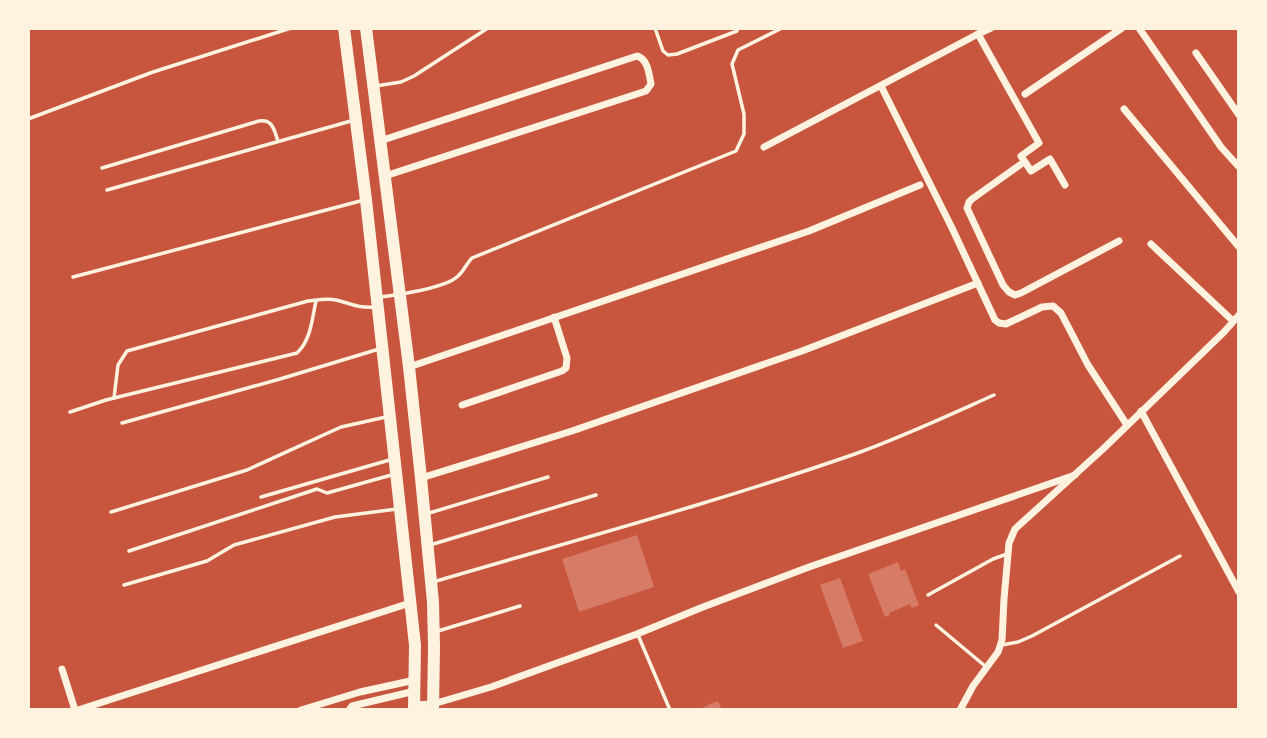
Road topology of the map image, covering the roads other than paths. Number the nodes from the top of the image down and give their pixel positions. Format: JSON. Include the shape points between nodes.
{"nodes":[{"id":1,"x":291,"y":28,"type":"edge"},
{"id":2,"x":344,"y":28,"type":"edge"},
{"id":3,"x":366,"y":28,"type":"edge"},
{"id":4,"x":488,"y":28,"type":"edge"},
{"id":5,"x":655,"y":28,"type":"edge"},
{"id":6,"x":782,"y":28,"type":"edge"},
{"id":7,"x":990,"y":28,"type":"edge"},
{"id":8,"x":1122,"y":28,"type":"edge"},
{"id":9,"x":1139,"y":28,"type":"edge"},
{"id":10,"x":737,"y":31,"type":"dead end"},
{"id":11,"x":978,"y":34,"type":"junction"},
{"id":12,"x":1196,"y":53,"type":"dead end"},
{"id":13,"x":881,"y":86,"type":"junction"},
{"id":14,"x":374,"y":87,"type":"junction"},
{"id":15,"x":1025,"y":94,"type":"dead end"},
{"id":16,"x":1124,"y":109,"type":"dead end"},
{"id":17,"x":1239,"y":116,"type":"edge"},
{"id":18,"x":28,"y":119,"type":"edge"},
{"id":19,"x":357,"y":120,"type":"junction"},
{"id":20,"x":278,"y":141,"type":"junction"},
{"id":21,"x":380,"y":141,"type":"junction"},
{"id":22,"x":764,"y":147,"type":"dead end"},
{"id":23,"x":1024,"y":162,"type":"junction"},
{"id":24,"x":1239,"y":167,"type":"edge"},
{"id":25,"x":102,"y":168,"type":"dead end"},
{"id":26,"x":385,"y":176,"type":"junction"},
{"id":27,"x":920,"y":185,"type":"dead end"},
{"id":28,"x":1065,"y":185,"type":"dead end"},
{"id":29,"x":107,"y":190,"type":"dead end"},
{"id":30,"x":366,"y":200,"type":"junction"},
{"id":31,"x":1119,"y":241,"type":"dead end"},
{"id":32,"x":1150,"y":244,"type":"dead end"},
{"id":33,"x":1239,"y":247,"type":"edge"},
{"id":34,"x":73,"y":277,"type":"dead end"},
{"id":35,"x":978,"y":283,"type":"junction"},
{"id":36,"x":400,"y":294,"type":"junction"},
{"id":37,"x":316,"y":300,"type":"junction"},
{"id":38,"x":378,"y":302,"type":"junction"},
{"id":39,"x":554,"y":317,"type":"junction"},
{"id":40,"x":1236,"y":318,"type":"edge"},
{"id":41,"x":383,"y":347,"type":"junction"},
{"id":42,"x":409,"y":367,"type":"junction"},
{"id":43,"x":994,"y":396,"type":"dead end"},
{"id":44,"x":114,"y":398,"type":"junction"},
{"id":45,"x":461,"y":405,"type":"dead end"},
{"id":46,"x":1141,"y":411,"type":"junction"},
{"id":47,"x":69,"y":412,"type":"dead end"},
{"id":48,"x":390,"y":415,"type":"junction"},
{"id":49,"x":122,"y":423,"type":"dead end"},
{"id":50,"x":1127,"y":425,"type":"junction"},
{"id":51,"x":395,"y":458,"type":"junction"},
{"id":52,"x":397,"y":474,"type":"junction"},
{"id":53,"x":1075,"y":475,"type":"junction"},
{"id":54,"x":548,"y":477,"type":"dead end"},
{"id":55,"x":421,"y":478,"type":"junction"},
{"id":56,"x":596,"y":495,"type":"dead end"},
{"id":57,"x":261,"y":497,"type":"dead end"},
{"id":58,"x":400,"y":509,"type":"junction"},
{"id":59,"x":111,"y":512,"type":"dead end"},
{"id":60,"x":424,"y":514,"type":"junction"},
{"id":61,"x":427,"y":546,"type":"junction"},
{"id":62,"x":129,"y":551,"type":"dead end"},
{"id":63,"x":1008,"y":554,"type":"junction"},
{"id":64,"x":1180,"y":556,"type":"dead end"},
{"id":65,"x":431,"y":583,"type":"junction"},
{"id":66,"x":124,"y":585,"type":"dead end"},
{"id":67,"x":1239,"y":592,"type":"edge"},
{"id":68,"x":929,"y":595,"type":"dead end"},
{"id":69,"x":410,"y":603,"type":"junction"},
{"id":70,"x":520,"y":606,"type":"dead end"},
{"id":71,"x":936,"y":625,"type":"dead end"},
{"id":72,"x":434,"y":632,"type":"junction"},
{"id":73,"x":637,"y":634,"type":"junction"},
{"id":74,"x":1000,"y":645,"type":"junction"},
{"id":75,"x":987,"y":667,"type":"junction"},
{"id":76,"x":62,"y":670,"type":"dead end"},
{"id":77,"x":415,"y":685,"type":"junction"},
{"id":78,"x":414,"y":707,"type":"edge"},
{"id":79,"x":433,"y":707,"type":"edge"},
{"id":80,"x":76,"y":710,"type":"edge"},
{"id":81,"x":301,"y":710,"type":"edge"},
{"id":82,"x":349,"y":710,"type":"edge"},
{"id":83,"x":670,"y":710,"type":"edge"},
{"id":84,"x":960,"y":710,"type":"edge"}],
"edges":[{"from":1,"to":18,"type":"lane","via":[[153,72]]},
{"from":2,"to":19,"type":"main road"},
{"from":3,"to":14,"type":"main road"},
{"from":4,"to":14,"type":"lane","via":[[414,76]]},
{"from":5,"to":10,"type":"lane","via":[[668,55]]},
{"from":6,"to":36,"type":"lane","via":[[738,50],[732,64],[744,114],[744,134],[736,151],[472,258],[461,275],[446,283]]},
{"from":7,"to":11,"type":"street"},
{"from":8,"to":15,"type":"street"},
{"from":9,"to":24,"type":"street"},
{"from":11,"to":13,"type":"street"},
{"from":11,"to":23,"type":"street","via":[[1039,143],[1021,156]]},
{"from":12,"to":17,"type":"street"},
{"from":13,"to":22,"type":"street"},
{"from":13,"to":35,"type":"street"},
{"from":14,"to":21,"type":"main road"},
{"from":16,"to":33,"type":"street"},
{"from":19,"to":20,"type":"lane"},
{"from":19,"to":30,"type":"main road"},
{"from":20,"to":25,"type":"lane","via":[[273,126],[265,120]]},
{"from":20,"to":29,"type":"lane"},
{"from":21,"to":26,"type":"main road"},
{"from":21,"to":26,"type":"street","via":[[636,56],[645,61],[652,85],[646,91]]},
{"from":23,"to":28,"type":"street","via":[[1031,171],[1050,159]]},
{"from":23,"to":31,"type":"street","via":[[972,199],[967,208],[1009,292],[1021,293]]},
{"from":26,"to":36,"type":"main road"},
{"from":27,"to":39,"type":"street","via":[[809,231]]},
{"from":30,"to":34,"type":"lane"},
{"from":30,"to":38,"type":"main road"},
{"from":32,"to":40,"type":"street"},
{"from":35,"to":50,"type":"street","via":[[999,323],[1042,307],[1053,306],[1061,313]]},
{"from":35,"to":55,"type":"street","via":[[802,351]]},
{"from":36,"to":38,"type":"lane"},
{"from":36,"to":42,"type":"main road"},
{"from":37,"to":38,"type":"lane","via":[[364,308]]},
{"from":37,"to":44,"type":"lane","via":[[127,351],[118,365]]},
{"from":37,"to":44,"type":"lane","via":[[307,340],[297,353]]},
{"from":38,"to":41,"type":"main road"},
{"from":39,"to":42,"type":"street"},
{"from":39,"to":45,"type":"street","via":[[566,368]]},
{"from":40,"to":46,"type":"street"},
{"from":41,"to":48,"type":"main road"},
{"from":41,"to":49,"type":"lane"},
{"from":42,"to":55,"type":"main road"},
{"from":43,"to":65,"type":"lane","via":[[888,441],[775,481]]},
{"from":44,"to":47,"type":"lane"},
{"from":46,"to":50,"type":"street"},
{"from":46,"to":67,"type":"street"},
{"from":48,"to":51,"type":"main road"},
{"from":48,"to":59,"type":"lane","via":[[341,428],[247,470]]},
{"from":50,"to":53,"type":"street"},
{"from":51,"to":52,"type":"main road"},
{"from":51,"to":57,"type":"lane"},
{"from":52,"to":58,"type":"main road"},
{"from":52,"to":62,"type":"lane","via":[[327,494],[317,489]]},
{"from":53,"to":63,"type":"street","via":[[1014,529]]},
{"from":53,"to":73,"type":"street","via":[[809,567]]},
{"from":54,"to":60,"type":"lane"},
{"from":55,"to":60,"type":"main road"},
{"from":56,"to":61,"type":"lane"},
{"from":58,"to":66,"type":"lane","via":[[335,517],[234,545],[207,561]]},
{"from":58,"to":69,"type":"main road"},
{"from":60,"to":61,"type":"main road"},
{"from":61,"to":65,"type":"main road"},
{"from":63,"to":68,"type":"lane"},
{"from":63,"to":74,"type":"street"},
{"from":64,"to":74,"type":"lane","via":[[1032,636]]},
{"from":65,"to":72,"type":"main road"},
{"from":69,"to":77,"type":"main road"},
{"from":69,"to":80,"type":"street"},
{"from":70,"to":72,"type":"lane"},
{"from":71,"to":75,"type":"lane"},
{"from":72,"to":79,"type":"main road"},
{"from":73,"to":79,"type":"street"},
{"from":73,"to":83,"type":"lane"},
{"from":74,"to":75,"type":"street"},
{"from":75,"to":84,"type":"street"},
{"from":76,"to":80,"type":"street"},
{"from":77,"to":78,"type":"main road"},
{"from":77,"to":81,"type":"street","via":[[368,690]]},
{"from":77,"to":82,"type":"street"},
{"from":78,"to":79,"type":"street"}]}
